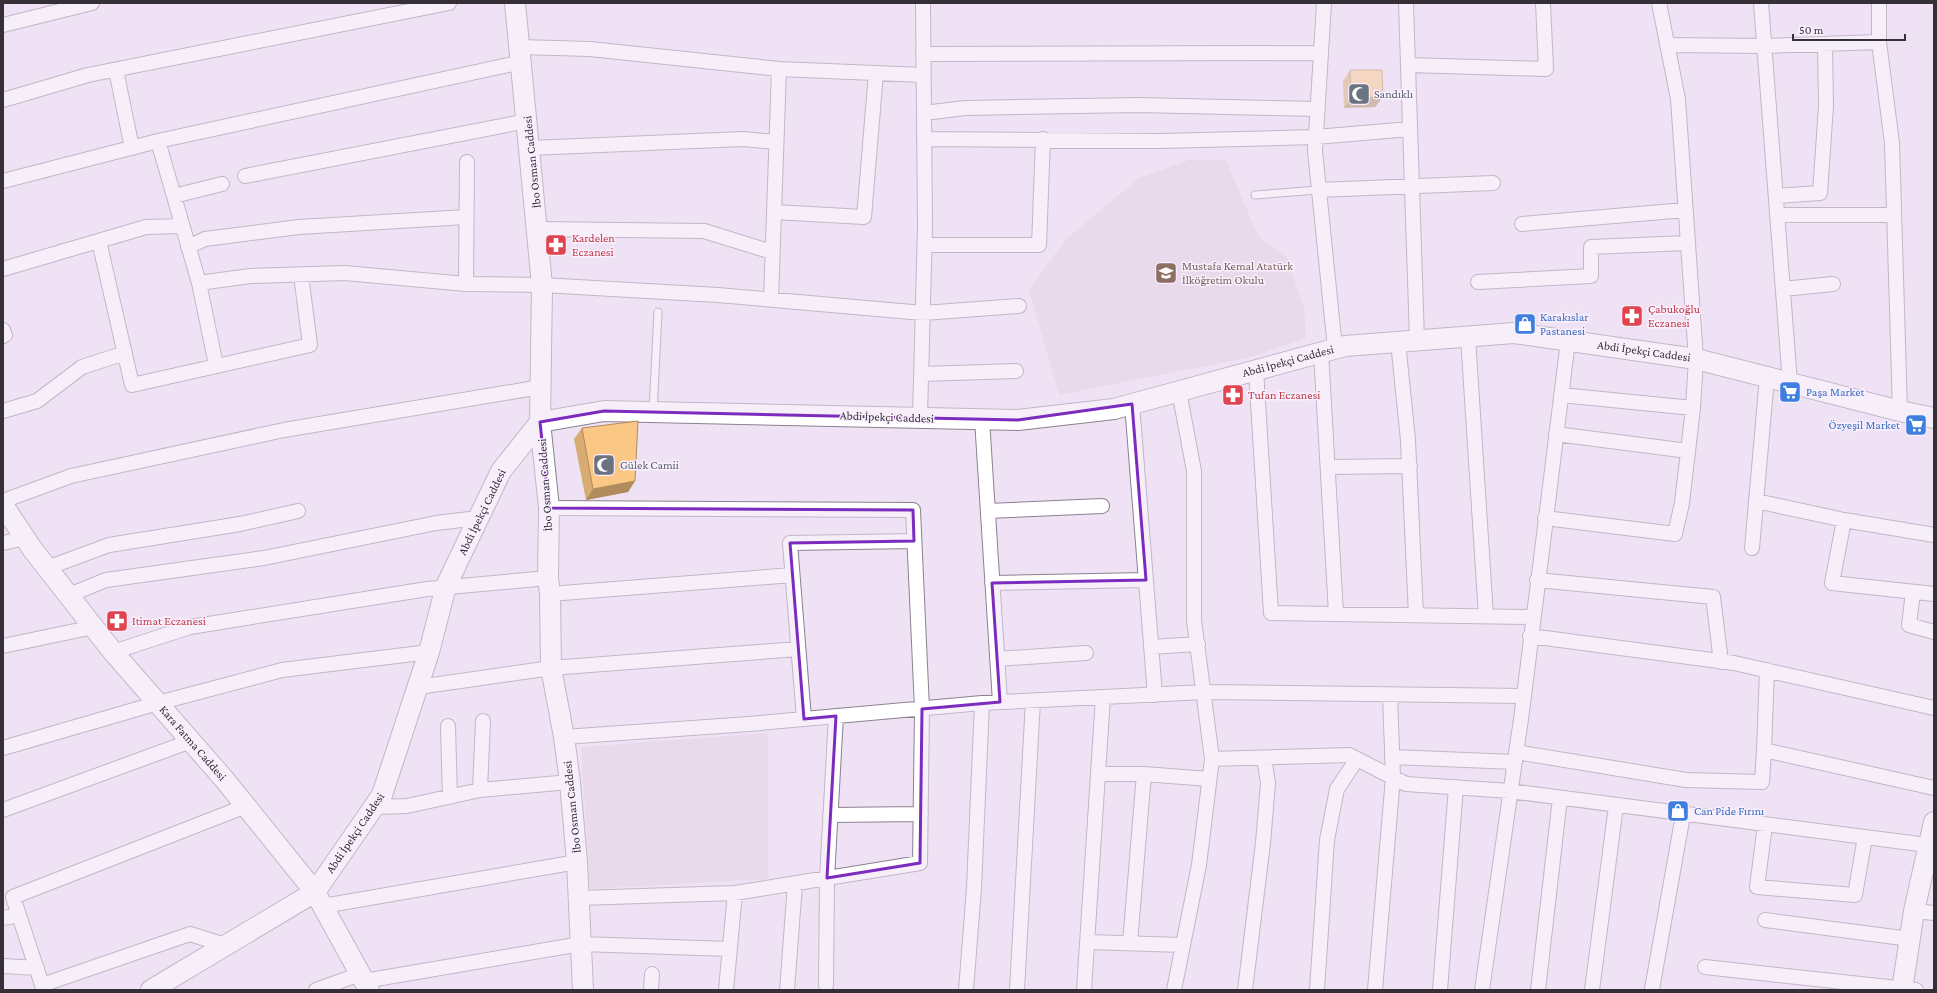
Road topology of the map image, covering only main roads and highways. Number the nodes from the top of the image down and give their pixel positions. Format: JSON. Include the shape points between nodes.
{"nodes":[{"id":1,"x":516,"y":3,"type":"edge"},
{"id":2,"x":1934,"y":418,"type":"edge"},
{"id":3,"x":540,"y":422,"type":"junction"},
{"id":4,"x":3,"y":505,"type":"edge"},
{"id":5,"x":1931,"y":836,"type":"edge"},
{"id":6,"x":319,"y":899,"type":"junction"},
{"id":7,"x":364,"y":981,"type":"edge"},
{"id":8,"x":1907,"y":989,"type":"edge"},
{"id":9,"x":151,"y":990,"type":"edge"},
{"id":10,"x":583,"y":990,"type":"edge"}],
"edges":[{"from":1,"to":3,"type":"main road","name":"İbo Osman Caddesi","via":[[542,285]]},
{"from":2,"to":3,"type":"main road","name":"Abdi İpekçi Caddesi","via":[[1696,359],[1514,333],[1345,346],[1114,409],[1018,420],[604,411]]},
{"from":3,"to":6,"type":"main road","name":"Abdi İpekçi Caddesi","via":[[501,471],[446,586],[429,652],[382,795]]},
{"from":3,"to":10,"type":"main road","name":"İbo Osman Caddesi","via":[[549,508],[551,668],[570,782]]},
{"from":4,"to":6,"type":"main road","name":"Kara Fatma Caddesi","via":[[47,568],[113,652],[246,806]]},
{"from":5,"to":8,"type":"main road","via":[[1914,911]]},
{"from":6,"to":7,"type":"main road","name":"Kara Fatma Caddesi"},
{"from":6,"to":9,"type":"main road","name":"Abdi İpekçi Caddesi","via":[[225,945]]}]}
